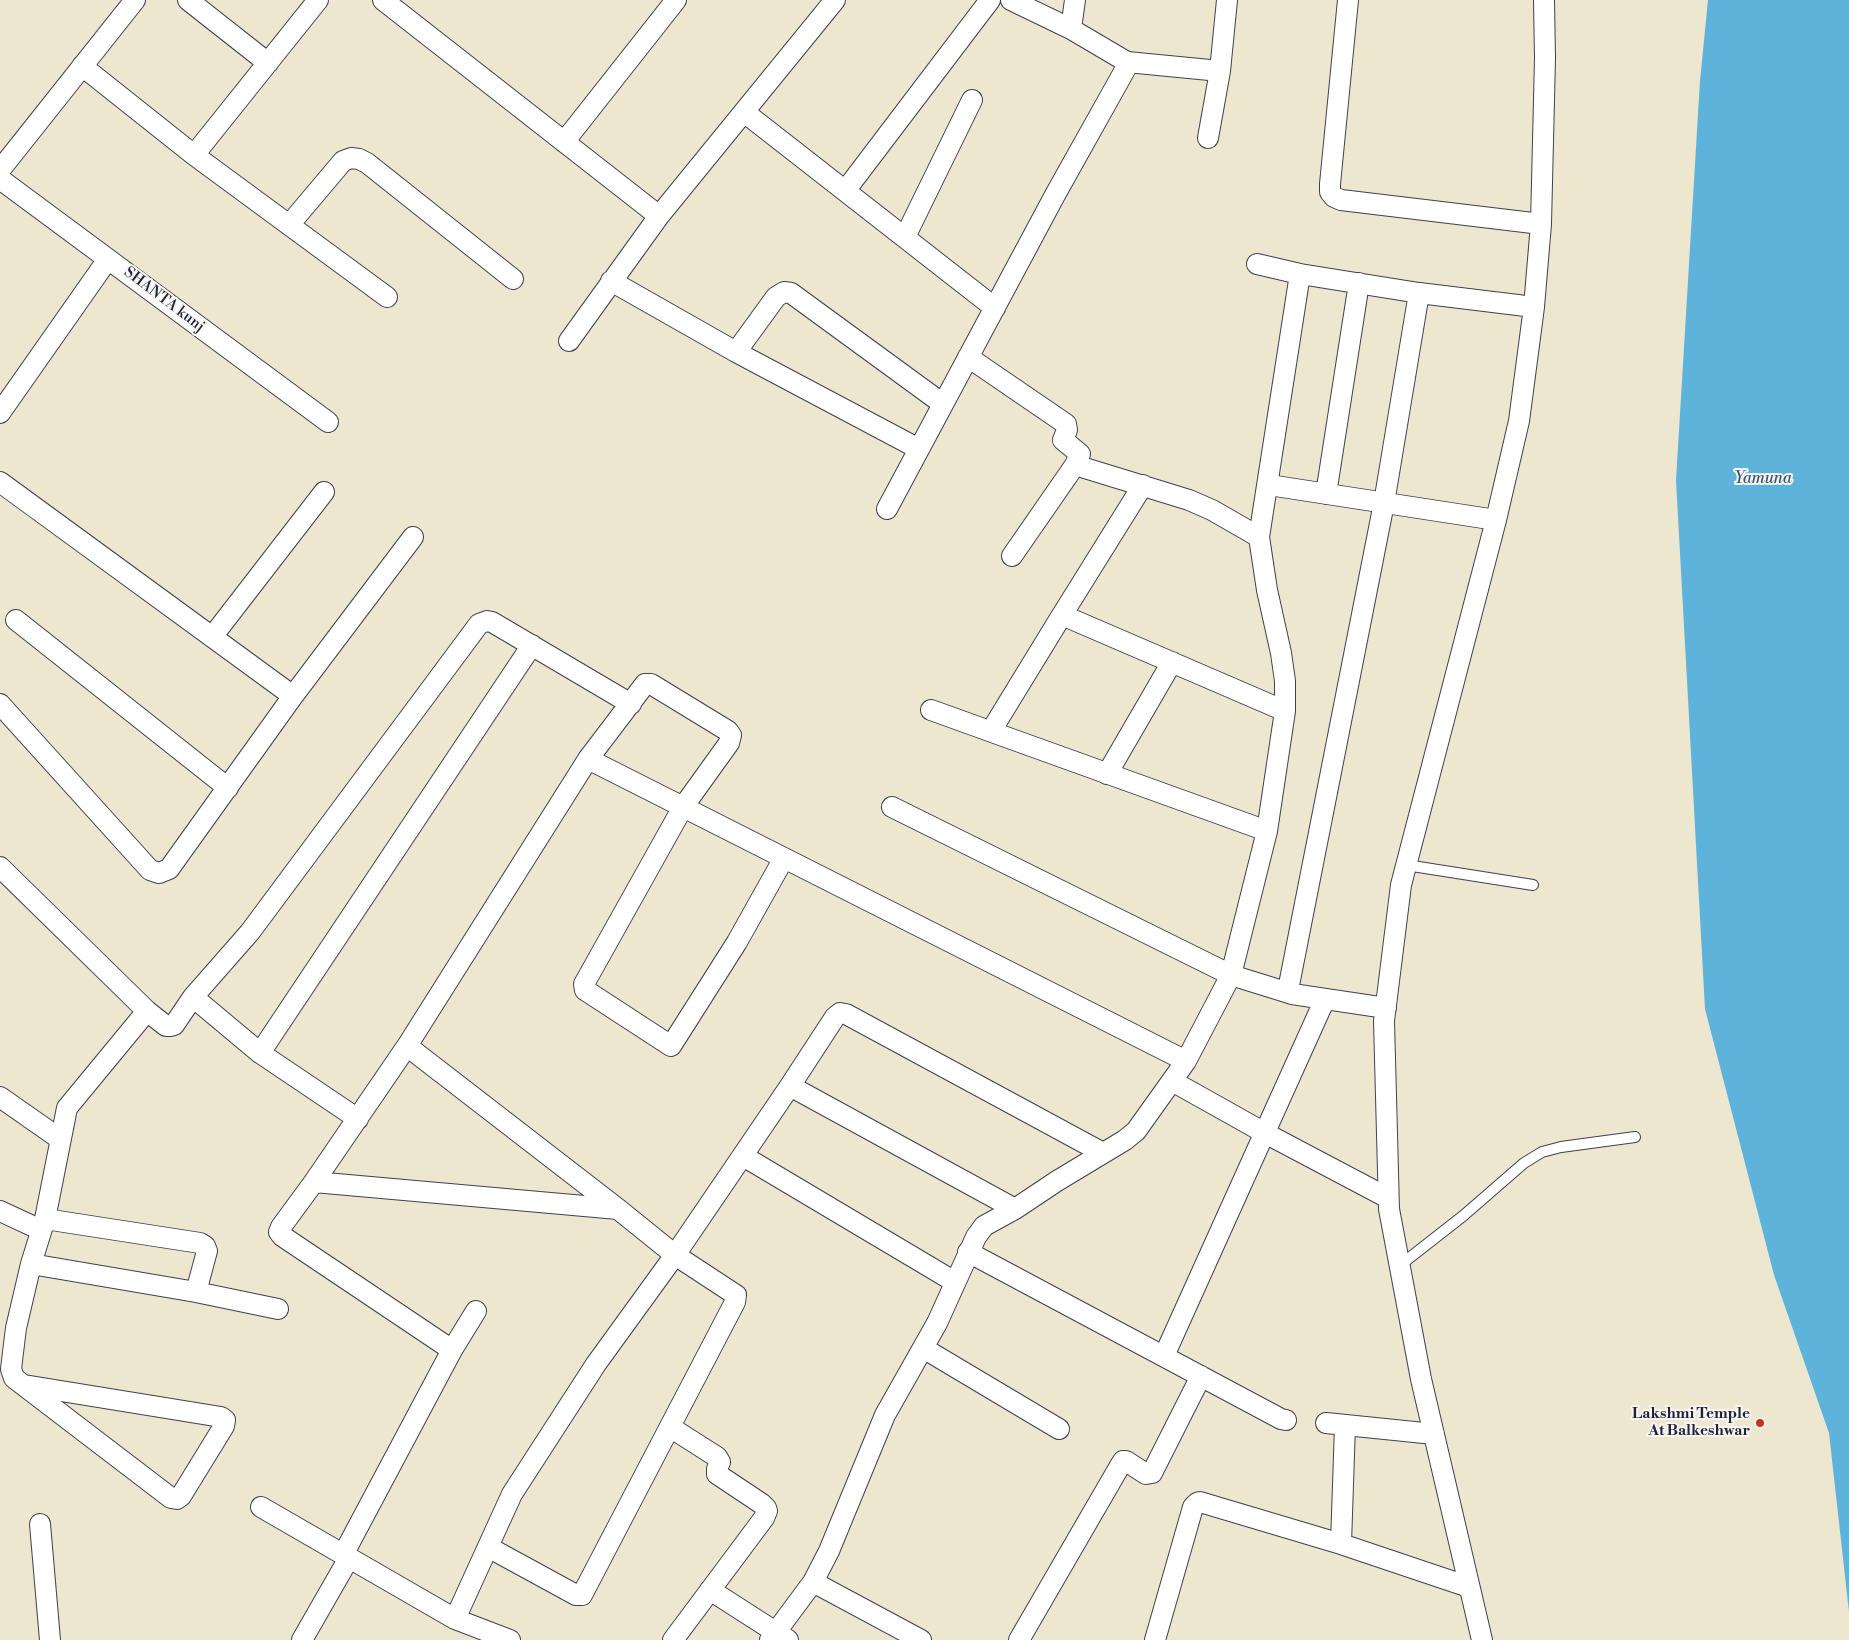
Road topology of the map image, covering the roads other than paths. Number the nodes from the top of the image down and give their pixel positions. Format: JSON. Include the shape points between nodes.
{"nodes":[{"id":1,"x":135,"y":0,"type":"edge"},
{"id":2,"x":188,"y":0,"type":"edge"},
{"id":3,"x":318,"y":0,"type":"edge"},
{"id":4,"x":383,"y":0,"type":"edge"},
{"id":5,"x":676,"y":0,"type":"edge"},
{"id":6,"x":835,"y":0,"type":"edge"},
{"id":7,"x":990,"y":0,"type":"edge"},
{"id":8,"x":1011,"y":0,"type":"edge"},
{"id":9,"x":1075,"y":0,"type":"edge"},
{"id":10,"x":1227,"y":0,"type":"edge"},
{"id":11,"x":1348,"y":0,"type":"edge"},
{"id":12,"x":1544,"y":0,"type":"edge"},
{"id":13,"x":1071,"y":29,"type":"junction"},
{"id":14,"x":1127,"y":62,"type":"junction"},
{"id":15,"x":268,"y":64,"type":"junction"},
{"id":16,"x":82,"y":66,"type":"junction"},
{"id":17,"x":1220,"y":71,"type":"junction"},
{"id":18,"x":972,"y":100,"type":"dead end"},
{"id":19,"x":744,"y":112,"type":"junction"},
{"id":20,"x":1208,"y":138,"type":"dead end"},
{"id":21,"x":564,"y":142,"type":"junction"},
{"id":22,"x":194,"y":155,"type":"junction"},
{"id":23,"x":0,"y":170,"type":"edge"},
{"id":24,"x":0,"y":179,"type":"edge"},
{"id":25,"x":845,"y":191,"type":"junction"},
{"id":26,"x":659,"y":216,"type":"junction"},
{"id":27,"x":1541,"y":224,"type":"junction"},
{"id":28,"x":289,"y":225,"type":"junction"},
{"id":29,"x":904,"y":237,"type":"junction"},
{"id":30,"x":108,"y":258,"type":"junction"},
{"id":31,"x":1257,"y":264,"type":"dead end"},
{"id":32,"x":1300,"y":274,"type":"junction"},
{"id":33,"x":513,"y":279,"type":"dead end"},
{"id":34,"x":611,"y":281,"type":"junction"},
{"id":35,"x":1359,"y":283,"type":"junction"},
{"id":36,"x":1419,"y":292,"type":"junction"},
{"id":37,"x":387,"y":297,"type":"dead end"},
{"id":38,"x":1534,"y":307,"type":"junction"},
{"id":39,"x":995,"y":308,"type":"junction"},
{"id":40,"x":569,"y":340,"type":"dead end"},
{"id":41,"x":736,"y":352,"type":"junction"},
{"id":42,"x":968,"y":356,"type":"junction"},
{"id":43,"x":943,"y":404,"type":"junction"},
{"id":44,"x":0,"y":413,"type":"edge"},
{"id":45,"x":328,"y":422,"type":"dead end"},
{"id":46,"x":919,"y":449,"type":"junction"},
{"id":47,"x":1075,"y":465,"type":"junction"},
{"id":48,"x":0,"y":482,"type":"edge"},
{"id":49,"x":1143,"y":485,"type":"junction"},
{"id":50,"x":1269,"y":485,"type":"junction"},
{"id":51,"x":324,"y":492,"type":"dead end"},
{"id":52,"x":1326,"y":494,"type":"junction"},
{"id":53,"x":1384,"y":503,"type":"junction"},
{"id":54,"x":887,"y":508,"type":"dead end"},
{"id":55,"x":1496,"y":520,"type":"junction"},
{"id":56,"x":413,"y":537,"type":"dead end"},
{"id":57,"x":1259,"y":537,"type":"junction"},
{"id":58,"x":1012,"y":556,"type":"dead end"},
{"id":59,"x":1062,"y":615,"type":"junction"},
{"id":60,"x":16,"y":620,"type":"dead end"},
{"id":61,"x":212,"y":637,"type":"junction"},
{"id":62,"x":532,"y":645,"type":"junction"},
{"id":63,"x":1172,"y":662,"type":"junction"},
{"id":64,"x":293,"y":696,"type":"junction"},
{"id":65,"x":0,"y":704,"type":"edge"},
{"id":66,"x":631,"y":704,"type":"junction"},
{"id":67,"x":931,"y":710,"type":"dead end"},
{"id":68,"x":1285,"y":711,"type":"junction"},
{"id":69,"x":991,"y":732,"type":"junction"},
{"id":70,"x":588,"y":759,"type":"junction"},
{"id":71,"x":1107,"y":774,"type":"junction"},
{"id":72,"x":228,"y":788,"type":"junction"},
{"id":73,"x":683,"y":807,"type":"junction"},
{"id":74,"x":892,"y":807,"type":"dead end"},
{"id":75,"x":1267,"y":831,"type":"junction"},
{"id":76,"x":784,"y":858,"type":"junction"},
{"id":77,"x":1406,"y":865,"type":"junction"},
{"id":78,"x":0,"y":866,"type":"edge"},
{"id":79,"x":1533,"y":885,"type":"dead end"},
{"id":80,"x":1231,"y":975,"type":"junction"},
{"id":81,"x":1289,"y":993,"type":"junction"},
{"id":82,"x":193,"y":997,"type":"junction"},
{"id":83,"x":1325,"y":999,"type":"junction"},
{"id":84,"x":1386,"y":1008,"type":"junction"},
{"id":85,"x":146,"y":1011,"type":"junction"},
{"id":86,"x":407,"y":1046,"type":"junction"},
{"id":87,"x":260,"y":1053,"type":"junction"},
{"id":88,"x":1186,"y":1061,"type":"junction"},
{"id":89,"x":1172,"y":1081,"type":"junction"},
{"id":90,"x":790,"y":1086,"type":"junction"},
{"id":91,"x":0,"y":1097,"type":"edge"},
{"id":92,"x":358,"y":1119,"type":"junction"},
{"id":93,"x":1264,"y":1132,"type":"junction"},
{"id":94,"x":1634,"y":1138,"type":"dead end"},
{"id":95,"x":60,"y":1139,"type":"junction"},
{"id":96,"x":1103,"y":1153,"type":"junction"},
{"id":97,"x":743,"y":1156,"type":"junction"},
{"id":98,"x":314,"y":1182,"type":"junction"},
{"id":99,"x":1388,"y":1198,"type":"junction"},
{"id":100,"x":618,"y":1209,"type":"junction"},
{"id":101,"x":1015,"y":1209,"type":"junction"},
{"id":102,"x":0,"y":1211,"type":"edge"},
{"id":103,"x":43,"y":1224,"type":"junction"},
{"id":104,"x":968,"y":1252,"type":"junction"},
{"id":105,"x":674,"y":1255,"type":"junction"},
{"id":106,"x":30,"y":1264,"type":"junction"},
{"id":107,"x":1400,"y":1266,"type":"junction"},
{"id":108,"x":955,"y":1282,"type":"junction"},
{"id":109,"x":196,"y":1292,"type":"junction"},
{"id":110,"x":278,"y":1309,"type":"dead end"},
{"id":111,"x":476,"y":1311,"type":"dead end"},
{"id":112,"x":923,"y":1348,"type":"junction"},
{"id":113,"x":452,"y":1350,"type":"junction"},
{"id":114,"x":1164,"y":1356,"type":"junction"},
{"id":115,"x":1201,"y":1376,"type":"junction"},
{"id":116,"x":24,"y":1385,"type":"junction"},
{"id":117,"x":1286,"y":1420,"type":"dead end"},
{"id":118,"x":670,"y":1427,"type":"junction"},
{"id":119,"x":1059,"y":1429,"type":"dead end"},
{"id":120,"x":1434,"y":1434,"type":"junction"},
{"id":121,"x":261,"y":1507,"type":"dead end"},
{"id":122,"x":40,"y":1524,"type":"dead end"},
{"id":123,"x":1340,"y":1544,"type":"junction"},
{"id":124,"x":488,"y":1546,"type":"junction"},
{"id":125,"x":346,"y":1556,"type":"junction"},
{"id":126,"x":813,"y":1582,"type":"junction"},
{"id":127,"x":1469,"y":1587,"type":"junction"},
{"id":128,"x":710,"y":1590,"type":"junction"},
{"id":129,"x":455,"y":1619,"type":"junction"},
{"id":130,"x":778,"y":1638,"type":"edge"},
{"id":131,"x":50,"y":1640,"type":"edge"},
{"id":132,"x":302,"y":1640,"type":"edge"},
{"id":133,"x":510,"y":1640,"type":"edge"},
{"id":134,"x":673,"y":1640,"type":"edge"},
{"id":135,"x":921,"y":1640,"type":"edge"},
{"id":136,"x":1019,"y":1640,"type":"edge"},
{"id":137,"x":1155,"y":1640,"type":"edge"},
{"id":138,"x":1482,"y":1640,"type":"edge"}],
"edges":[{"from":1,"to":16,"type":"street"},
{"from":2,"to":15,"type":"street"},
{"from":3,"to":15,"type":"street"},
{"from":4,"to":21,"type":"street"},
{"from":5,"to":21,"type":"street"},
{"from":6,"to":19,"type":"street"},
{"from":7,"to":25,"type":"street"},
{"from":8,"to":13,"type":"street"},
{"from":9,"to":13,"type":"street"},
{"from":10,"to":17,"type":"street"},
{"from":11,"to":27,"type":"street","via":[[1330,184],[1334,197]]},
{"from":12,"to":27,"type":"street"},
{"from":13,"to":14,"type":"street"},
{"from":14,"to":17,"type":"street"},
{"from":14,"to":39,"type":"street"},
{"from":15,"to":22,"type":"street"},
{"from":16,"to":22,"type":"street"},
{"from":16,"to":23,"type":"street"},
{"from":17,"to":20,"type":"street"},
{"from":18,"to":29,"type":"street"},
{"from":19,"to":25,"type":"street"},
{"from":19,"to":26,"type":"street"},
{"from":21,"to":26,"type":"street"},
{"from":22,"to":28,"type":"street"},
{"from":24,"to":30,"type":"street","name":"SHANTA kunj"},
{"from":25,"to":29,"type":"street"},
{"from":26,"to":34,"type":"street"},
{"from":27,"to":38,"type":"street"},
{"from":28,"to":33,"type":"street","via":[[343,161],[359,159]]},
{"from":28,"to":37,"type":"street"},
{"from":29,"to":39,"type":"street"},
{"from":30,"to":44,"type":"street"},
{"from":30,"to":45,"type":"street","name":"SHANTA kunj"},
{"from":31,"to":32,"type":"street"},
{"from":32,"to":35,"type":"street"},
{"from":32,"to":50,"type":"street"},
{"from":34,"to":40,"type":"street"},
{"from":34,"to":41,"type":"street"},
{"from":35,"to":36,"type":"street"},
{"from":35,"to":52,"type":"street"},
{"from":36,"to":38,"type":"street"},
{"from":36,"to":53,"type":"street"},
{"from":38,"to":55,"type":"street","via":[[1519,420]]},
{"from":39,"to":42,"type":"street"},
{"from":41,"to":43,"type":"street","via":[[776,297],[784,292],[791,293]]},
{"from":41,"to":46,"type":"street"},
{"from":42,"to":43,"type":"street"},
{"from":42,"to":47,"type":"street","via":[[1066,424],[1063,440],[1080,454]]},
{"from":43,"to":46,"type":"street"},
{"from":46,"to":54,"type":"street"},
{"from":47,"to":49,"type":"street"},
{"from":47,"to":58,"type":"street"},
{"from":48,"to":61,"type":"street"},
{"from":49,"to":57,"type":"street","via":[[1212,510]]},
{"from":49,"to":59,"type":"street"},
{"from":50,"to":52,"type":"street"},
{"from":50,"to":57,"type":"street"},
{"from":51,"to":61,"type":"street"},
{"from":52,"to":53,"type":"street"},
{"from":53,"to":55,"type":"street"},
{"from":53,"to":81,"type":"street"},
{"from":55,"to":77,"type":"street"},
{"from":56,"to":64,"type":"street"},
{"from":57,"to":68,"type":"street","via":[[1281,653]]},
{"from":59,"to":63,"type":"street"},
{"from":59,"to":69,"type":"street"},
{"from":60,"to":72,"type":"street"},
{"from":61,"to":64,"type":"street"},
{"from":62,"to":66,"type":"street"},
{"from":62,"to":82,"type":"street","via":[[492,622],[479,624],[250,932]]},
{"from":62,"to":87,"type":"street"},
{"from":63,"to":68,"type":"street"},
{"from":63,"to":71,"type":"street"},
{"from":64,"to":72,"type":"street"},
{"from":65,"to":72,"type":"street","via":[[150,870],[159,873],[169,869]]},
{"from":66,"to":70,"type":"street"},
{"from":66,"to":73,"type":"street","via":[[645,684],[650,684],[731,735],[729,743]]},
{"from":67,"to":69,"type":"street"},
{"from":68,"to":75,"type":"street"},
{"from":69,"to":71,"type":"street"},
{"from":70,"to":73,"type":"street"},
{"from":70,"to":86,"type":"street"},
{"from":71,"to":75,"type":"street"},
{"from":73,"to":76,"type":"street"},
{"from":73,"to":76,"type":"street","via":[[584,988],[669,1045],[673,1044],[737,942]]},
{"from":74,"to":80,"type":"street"},
{"from":75,"to":80,"type":"street"},
{"from":76,"to":88,"type":"street"},
{"from":77,"to":79,"type":"lane"},
{"from":77,"to":84,"type":"street"},
{"from":78,"to":85,"type":"street"},
{"from":80,"to":81,"type":"street"},
{"from":80,"to":88,"type":"street"},
{"from":81,"to":83,"type":"street"},
{"from":82,"to":85,"type":"street","via":[[174,1025],[166,1026]]},
{"from":82,"to":87,"type":"street"},
{"from":83,"to":84,"type":"street"},
{"from":83,"to":93,"type":"street"},
{"from":84,"to":99,"type":"street"},
{"from":85,"to":95,"type":"street","via":[[67,1108]]},
{"from":86,"to":92,"type":"street"},
{"from":86,"to":100,"type":"street"},
{"from":87,"to":92,"type":"street"},
{"from":88,"to":89,"type":"street"},
{"from":89,"to":93,"type":"street"},
{"from":89,"to":96,"type":"street","via":[[1136,1131]]},
{"from":90,"to":96,"type":"street","via":[[835,1017],[846,1014]]},
{"from":90,"to":97,"type":"street"},
{"from":90,"to":101,"type":"street"},
{"from":91,"to":95,"type":"street"},
{"from":92,"to":98,"type":"street"},
{"from":93,"to":99,"type":"street"},
{"from":93,"to":114,"type":"street"},
{"from":94,"to":107,"type":"lane","via":[[1542,1152]]},
{"from":95,"to":103,"type":"street"},
{"from":96,"to":101,"type":"street"},
{"from":97,"to":105,"type":"street"},
{"from":97,"to":108,"type":"street"},
{"from":98,"to":100,"type":"street"},
{"from":98,"to":113,"type":"street","via":[[281,1227],[279,1232],[282,1236]]},
{"from":99,"to":107,"type":"street"},
{"from":100,"to":105,"type":"street"},
{"from":101,"to":104,"type":"street","via":[[984,1226]]},
{"from":102,"to":103,"type":"street"},
{"from":103,"to":106,"type":"street"},
{"from":103,"to":109,"type":"street","via":[[200,1243],[207,1251]]},
{"from":104,"to":108,"type":"street"},
{"from":104,"to":114,"type":"street"},
{"from":105,"to":118,"type":"street","via":[[736,1295]]},
{"from":105,"to":124,"type":"street","via":[[596,1364],[512,1494]]},
{"from":106,"to":109,"type":"street"},
{"from":106,"to":116,"type":"street","via":[[11,1369],[14,1378]]},
{"from":107,"to":120,"type":"street"},
{"from":108,"to":112,"type":"street"},
{"from":109,"to":110,"type":"street"},
{"from":111,"to":113,"type":"street"},
{"from":112,"to":119,"type":"street"},
{"from":112,"to":126,"type":"street","via":[[885,1415]]},
{"from":113,"to":125,"type":"street"},
{"from":114,"to":115,"type":"street"},
{"from":115,"to":117,"type":"street"},
{"from":115,"to":136,"type":"street","via":[[1152,1473],[1146,1474],[1123,1461]]},
{"from":116,"to":116,"type":"street","via":[[171,1498],[181,1496],[224,1426],[225,1420],[220,1417]]},
{"from":118,"to":124,"type":"street","via":[[582,1595]]},
{"from":118,"to":128,"type":"street","via":[[717,1457],[720,1462],[717,1474],[762,1504],[767,1511]]},
{"from":120,"to":123,"type":"street","via":[[1335,1424]]},
{"from":120,"to":127,"type":"street"},
{"from":121,"to":125,"type":"street"},
{"from":122,"to":131,"type":"street"},
{"from":123,"to":127,"type":"street"},
{"from":123,"to":137,"type":"street","via":[[1197,1503],[1190,1516]]},
{"from":124,"to":129,"type":"street"},
{"from":125,"to":129,"type":"street"},
{"from":125,"to":132,"type":"street"},
{"from":126,"to":130,"type":"street"},
{"from":126,"to":135,"type":"street"},
{"from":127,"to":138,"type":"street"},
{"from":128,"to":130,"type":"street"},
{"from":128,"to":134,"type":"street"},
{"from":129,"to":133,"type":"street"}]}
